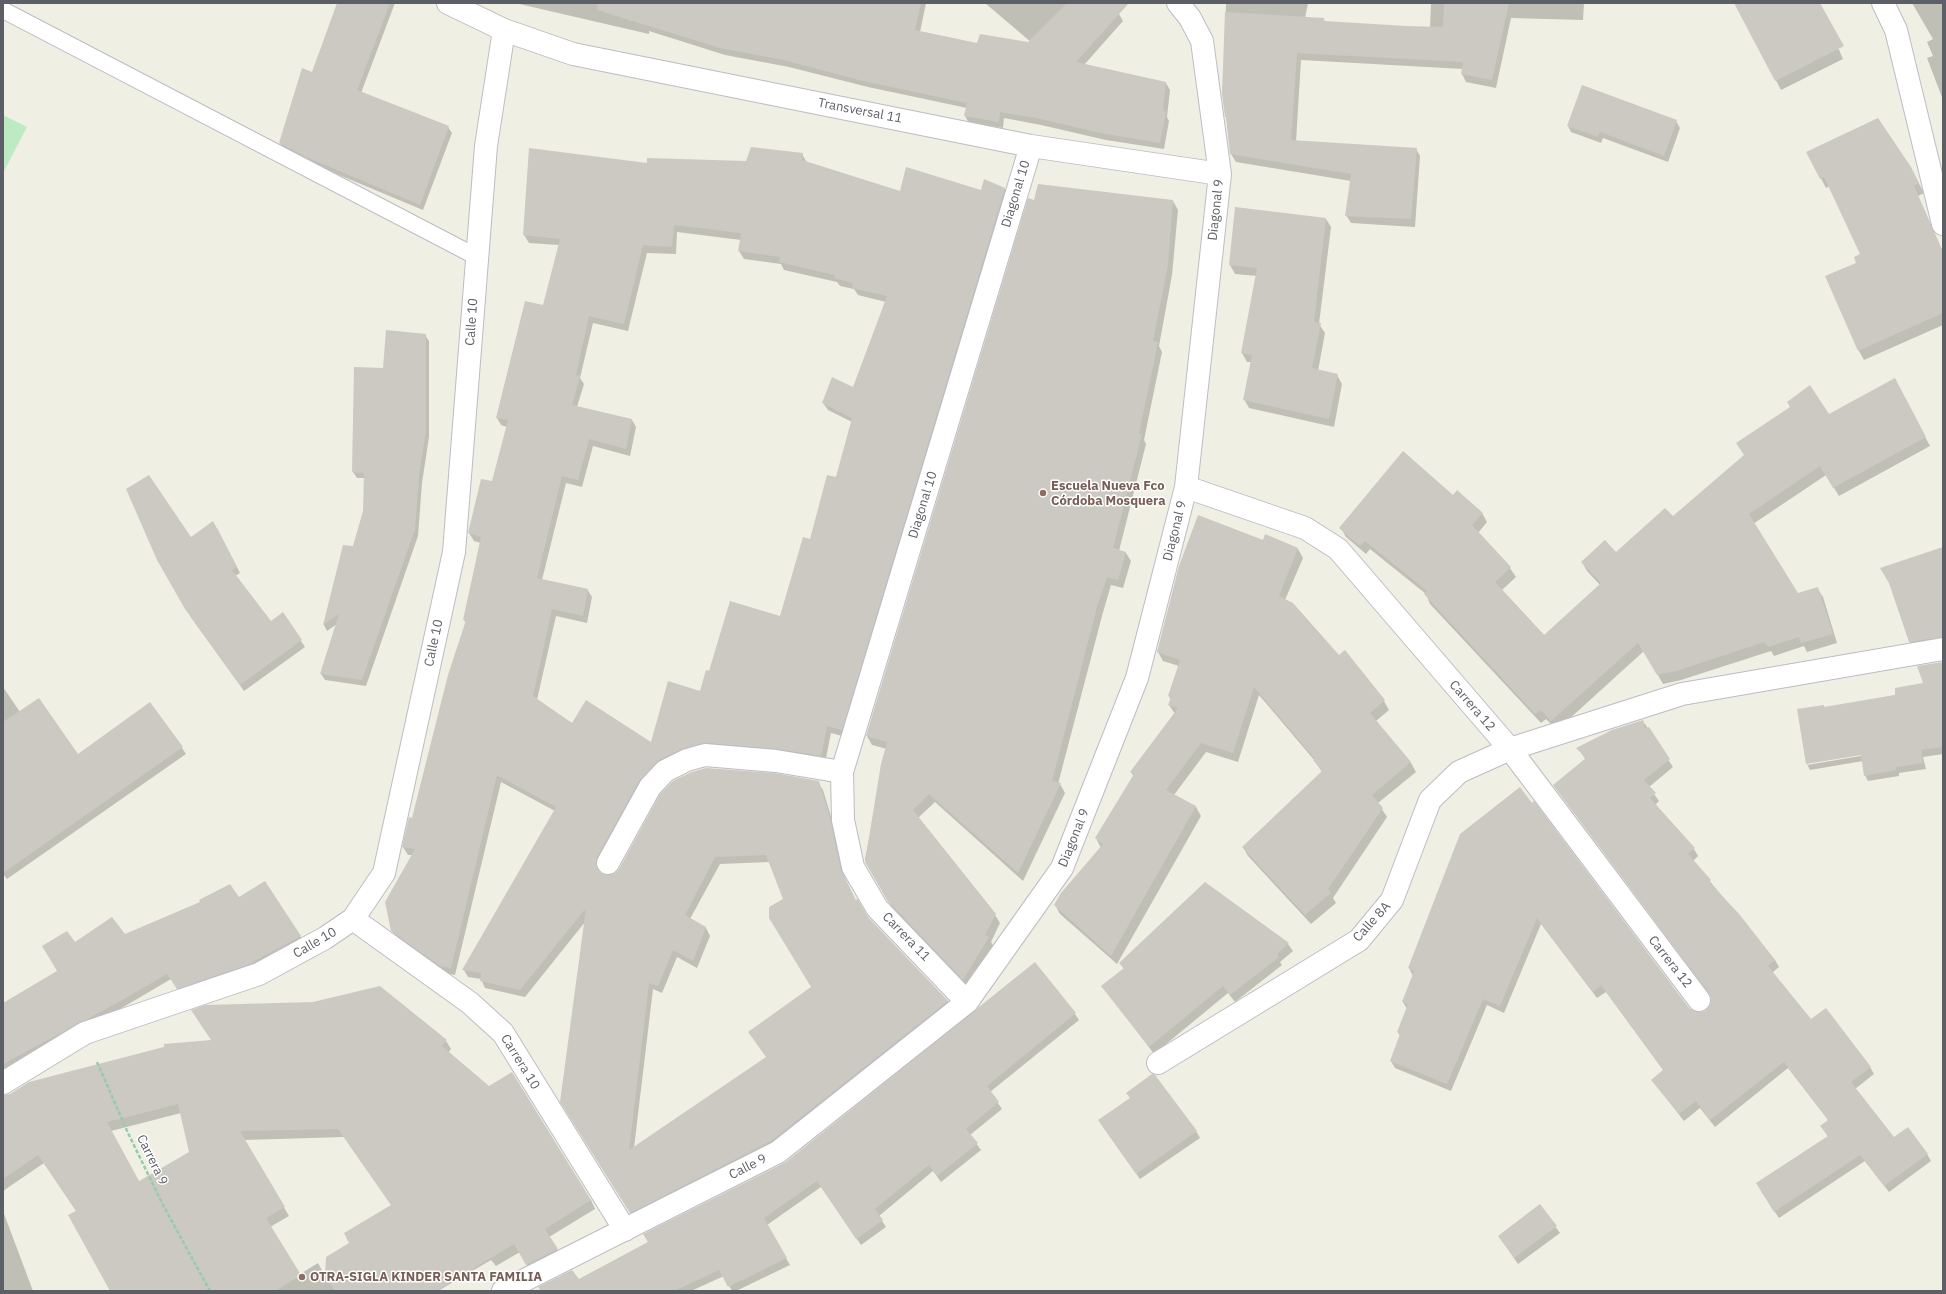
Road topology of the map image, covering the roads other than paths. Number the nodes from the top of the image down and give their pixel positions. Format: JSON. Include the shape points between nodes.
{"nodes":[{"id":1,"x":448,"y":3,"type":"edge"},
{"id":2,"x":1883,"y":3,"type":"edge"},
{"id":3,"x":3,"y":10,"type":"edge"},
{"id":4,"x":1184,"y":10,"type":"edge"},
{"id":5,"x":504,"y":30,"type":"junction"},
{"id":6,"x":1031,"y":146,"type":"junction"},
{"id":7,"x":1220,"y":174,"type":"junction"},
{"id":8,"x":1943,"y":224,"type":"edge"},
{"id":9,"x":477,"y":257,"type":"junction"},
{"id":10,"x":1186,"y":487,"type":"junction"},
{"id":11,"x":1943,"y":648,"type":"edge"},
{"id":12,"x":1510,"y":749,"type":"junction"},
{"id":13,"x":842,"y":772,"type":"junction"},
{"id":14,"x":608,"y":863,"type":"dead end"},
{"id":15,"x":853,"y":866,"type":"joint"},
{"id":16,"x":353,"y":920,"type":"junction"},
{"id":17,"x":1699,"y":1000,"type":"dead end"},
{"id":18,"x":967,"y":1002,"type":"junction"},
{"id":19,"x":1158,"y":1063,"type":"dead end"},
{"id":20,"x":3,"y":1083,"type":"edge"},
{"id":21,"x":625,"y":1230,"type":"junction"},
{"id":22,"x":503,"y":1291,"type":"edge"}],
"edges":[{"from":1,"to":5,"type":"street"},
{"from":2,"to":8,"type":"street","via":[[1896,30]]},
{"from":3,"to":9,"type":"lane"},
{"from":4,"to":7,"type":"street","name":"Diagonal 9","via":[[1202,41]]},
{"from":5,"to":6,"type":"street","name":"Transversal 11","via":[[573,54]]},
{"from":5,"to":9,"type":"street","name":"Calle 10","via":[[486,146]]},
{"from":6,"to":7,"type":"street","name":"Transversal 11"},
{"from":6,"to":13,"type":"street","name":"Diagonal 10"},
{"from":7,"to":10,"type":"street","name":"Diagonal 9"},
{"from":9,"to":16,"type":"street","name":"Calle 10","via":[[454,552],[384,873]]},
{"from":10,"to":12,"type":"street","name":"Carrera 12","via":[[1305,528],[1338,549]]},
{"from":10,"to":18,"type":"street","name":"Diagonal 9","via":[[1137,678],[1062,868]]},
{"from":11,"to":12,"type":"street","name":"Calle 8A","via":[[1682,694]]},
{"from":12,"to":17,"type":"street","name":"Carrera 12"},
{"from":12,"to":19,"type":"street","name":"Calle 8A","via":[[1459,772],[1430,800],[1392,900],[1359,940]]},
{"from":13,"to":14,"type":"street","via":[[776,761],[705,755],[687,760],[665,771],[650,787]]},
{"from":13,"to":15,"type":"street","name":"Diagonal 10","via":[[843,820]]},
{"from":15,"to":18,"type":"street","name":"Carrera 11","via":[[877,908]]},
{"from":16,"to":20,"type":"street","name":"Calle 10","via":[[259,974],[85,1033]]},
{"from":16,"to":21,"type":"street","name":"Carrera 10","via":[[470,1003],[503,1033]]},
{"from":18,"to":21,"type":"street","name":"Calle 9","via":[[778,1152]]},
{"from":21,"to":22,"type":"street","name":"Calle 9"}]}
